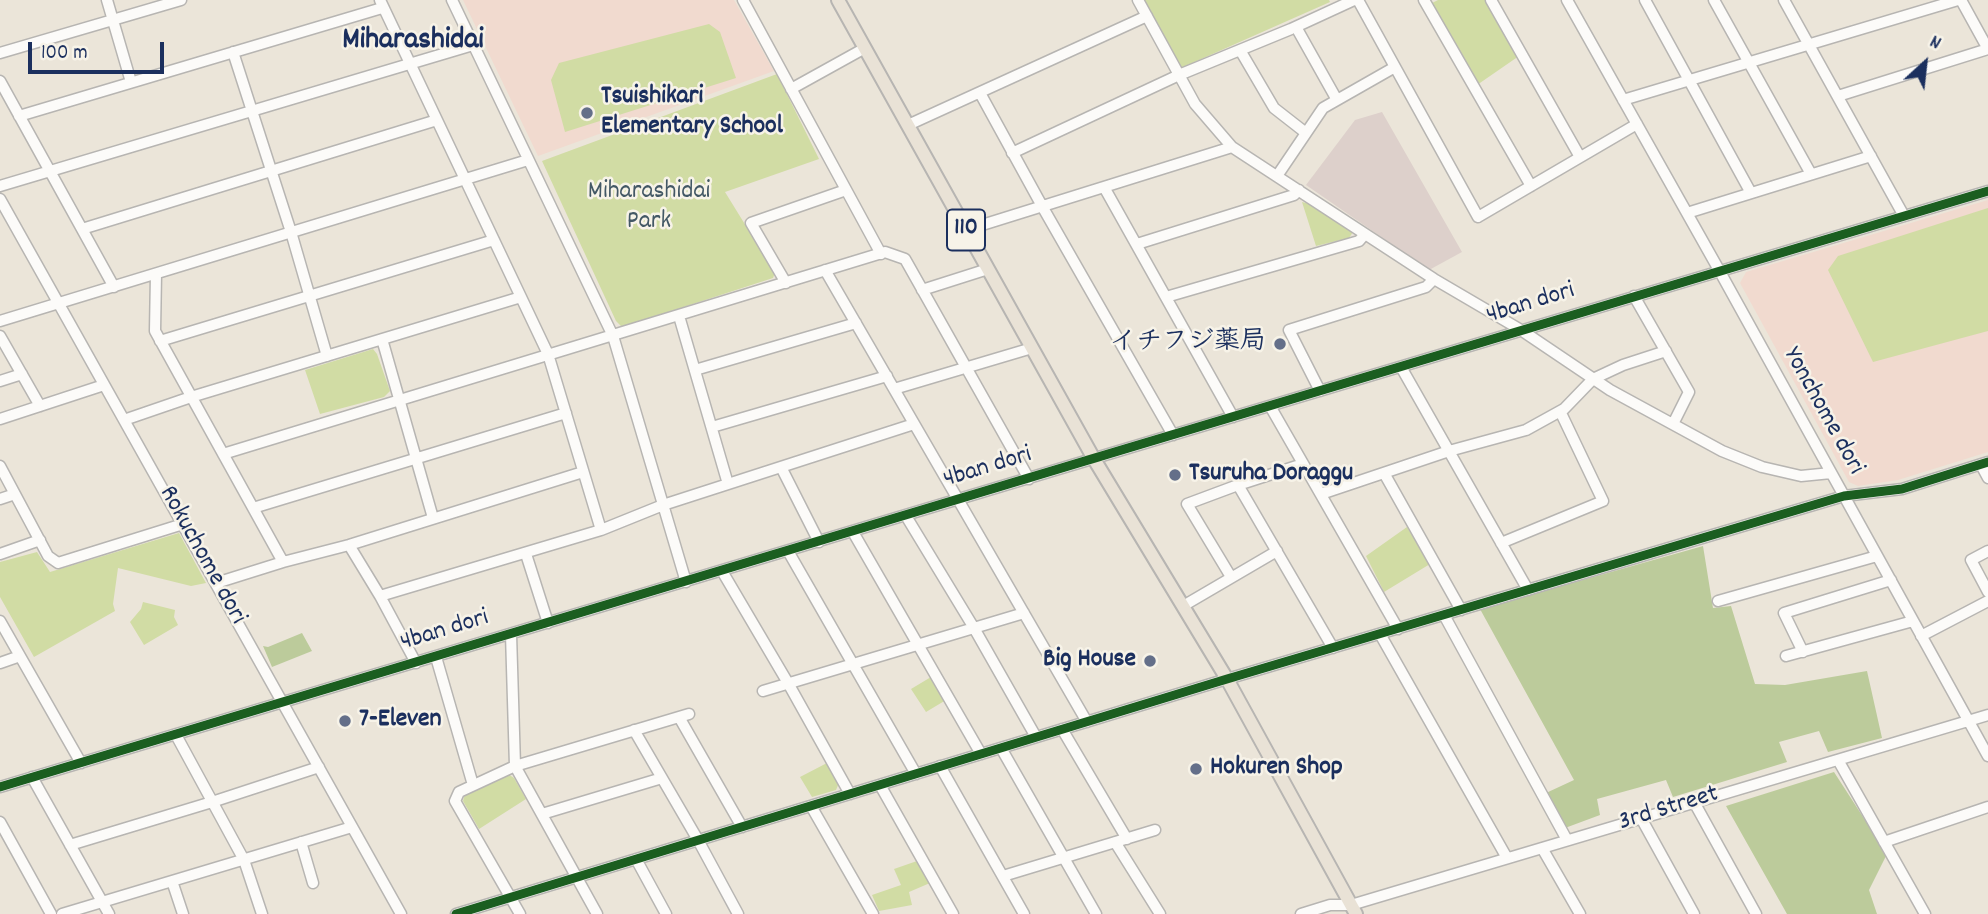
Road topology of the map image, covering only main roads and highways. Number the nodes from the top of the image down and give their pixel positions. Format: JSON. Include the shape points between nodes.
{"nodes":[{"id":1,"x":838,"y":0,"type":"edge"},
{"id":2,"x":1353,"y":909,"type":"edge"}],
"edges":[{"from":1,"to":2,"type":"main road","number":"110","via":[[1094,459],[1227,679]]}]}
